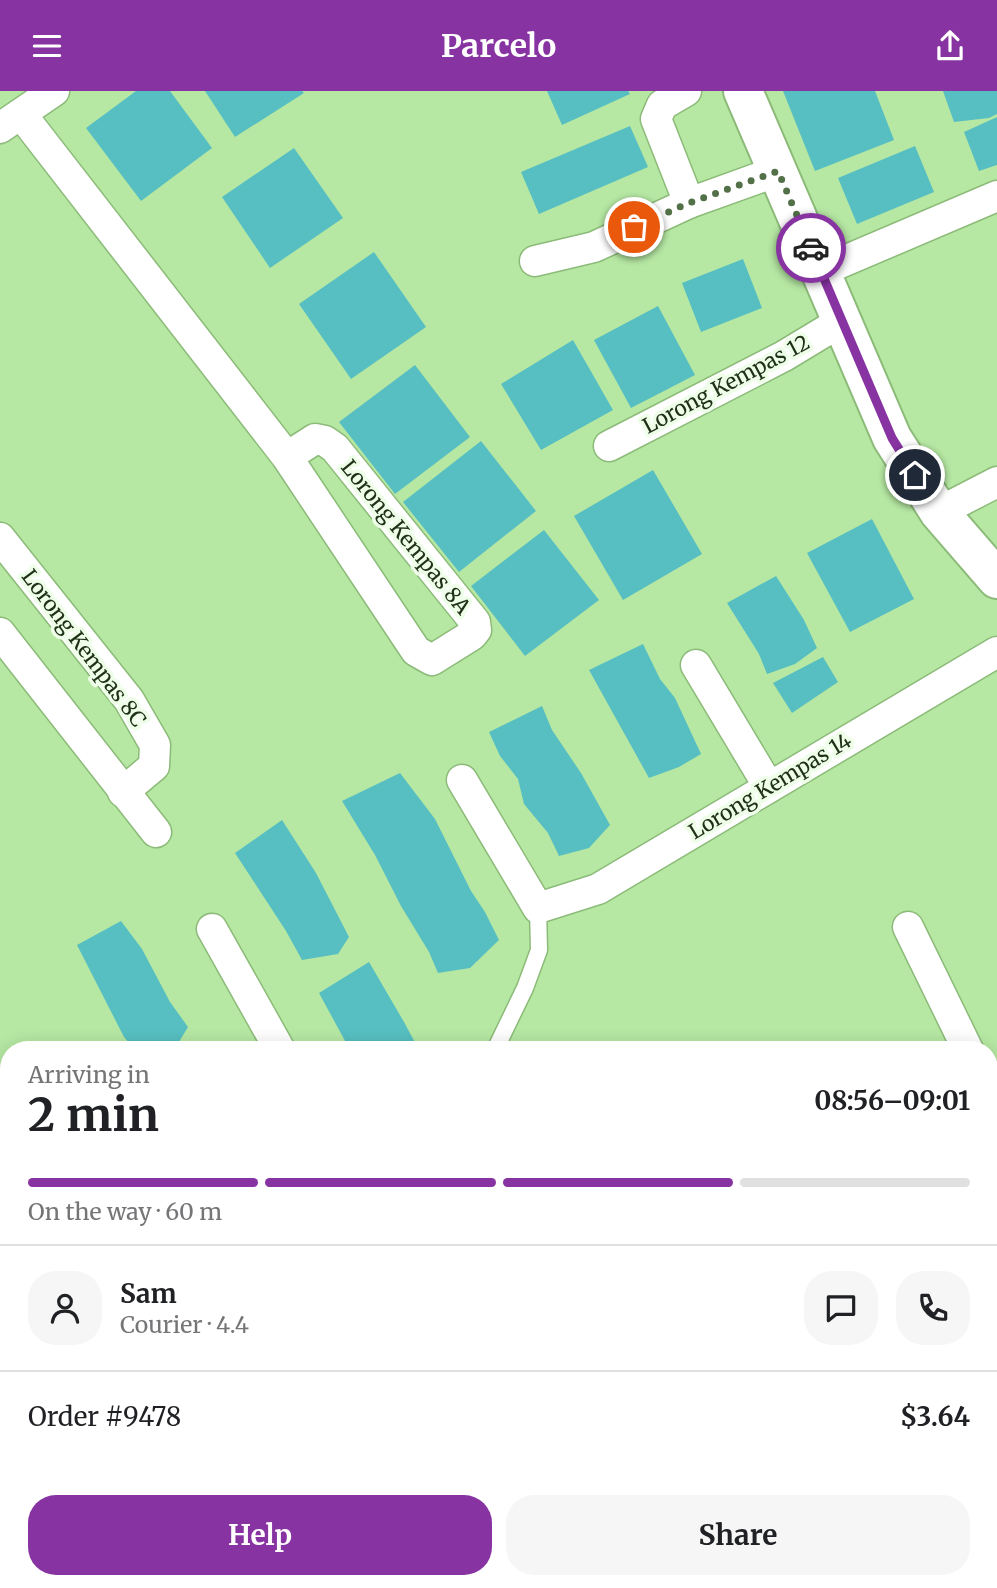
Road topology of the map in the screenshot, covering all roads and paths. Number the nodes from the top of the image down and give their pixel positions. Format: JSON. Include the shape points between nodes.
{"nodes":[{"id":1,"x":54,"y":91,"type":"edge"},
{"id":2,"x":686,"y":91,"type":"edge"},
{"id":3,"x":743,"y":91,"type":"edge"},
{"id":4,"x":11,"y":121,"type":"edge"},
{"id":5,"x":778,"y":171,"type":"junction"},
{"id":6,"x":997,"y":196,"type":"edge"},
{"id":7,"x":689,"y":203,"type":"junction"},
{"id":8,"x":536,"y":261,"type":"dead end"},
{"id":9,"x":821,"y":271,"type":"junction"},
{"id":10,"x":842,"y":321,"type":"junction"},
{"id":11,"x":609,"y":446,"type":"dead end"},
{"id":12,"x":288,"y":457,"type":"junction"},
{"id":13,"x":997,"y":482,"type":"edge"},
{"id":14,"x":939,"y":512,"type":"junction"},
{"id":15,"x":0,"y":538,"type":"edge"},
{"id":16,"x":997,"y":579,"type":"edge"},
{"id":17,"x":0,"y":633,"type":"edge"},
{"id":18,"x":997,"y":652,"type":"edge"},
{"id":19,"x":696,"y":665,"type":"dead end"},
{"id":20,"x":462,"y":780,"type":"dead end"},
{"id":21,"x":769,"y":787,"type":"junction"},
{"id":22,"x":123,"y":792,"type":"junction"},
{"id":23,"x":156,"y":832,"type":"dead end"},
{"id":24,"x":538,"y":908,"type":"junction"},
{"id":25,"x":908,"y":927,"type":"dead end"},
{"id":26,"x":212,"y":929,"type":"dead end"},
{"id":27,"x":275,"y":1041,"type":"edge"},
{"id":28,"x":499,"y":1041,"type":"edge"},
{"id":29,"x":964,"y":1041,"type":"edge"}],
"edges":[{"from":1,"to":4,"type":"street"},
{"from":2,"to":7,"type":"street","via":[[662,105],[656,119]]},
{"from":3,"to":5,"type":"street"},
{"from":4,"to":12,"type":"street","name":"Lorong Kempas 8A"},
{"from":5,"to":7,"type":"street"},
{"from":5,"to":9,"type":"street"},
{"from":6,"to":9,"type":"street"},
{"from":7,"to":8,"type":"street","via":[[594,247]]},
{"from":9,"to":10,"type":"street"},
{"from":10,"to":11,"type":"street","name":"Lorong Kempas 12"},
{"from":10,"to":14,"type":"street","via":[[892,438]]},
{"from":12,"to":12,"type":"street","name":"Lorong Kempas 8A","via":[[416,651],[432,660],[472,635],[475,622],[335,448],[314,439]]},
{"from":13,"to":14,"type":"street"},
{"from":14,"to":16,"type":"street"},
{"from":15,"to":22,"type":"street","name":"Lorong Kempas 8C","via":[[129,700],[155,745],[153,766]]},
{"from":17,"to":22,"type":"street"},
{"from":18,"to":21,"type":"street","name":"Lorong Kempas 14"},
{"from":19,"to":21,"type":"street"},
{"from":20,"to":24,"type":"street"},
{"from":21,"to":24,"type":"street","name":"Lorong Kempas 14","via":[[598,889]]},
{"from":22,"to":23,"type":"street"},
{"from":24,"to":28,"type":"lane","via":[[539,950]]},
{"from":25,"to":29,"type":"street"},
{"from":26,"to":27,"type":"street"}]}
